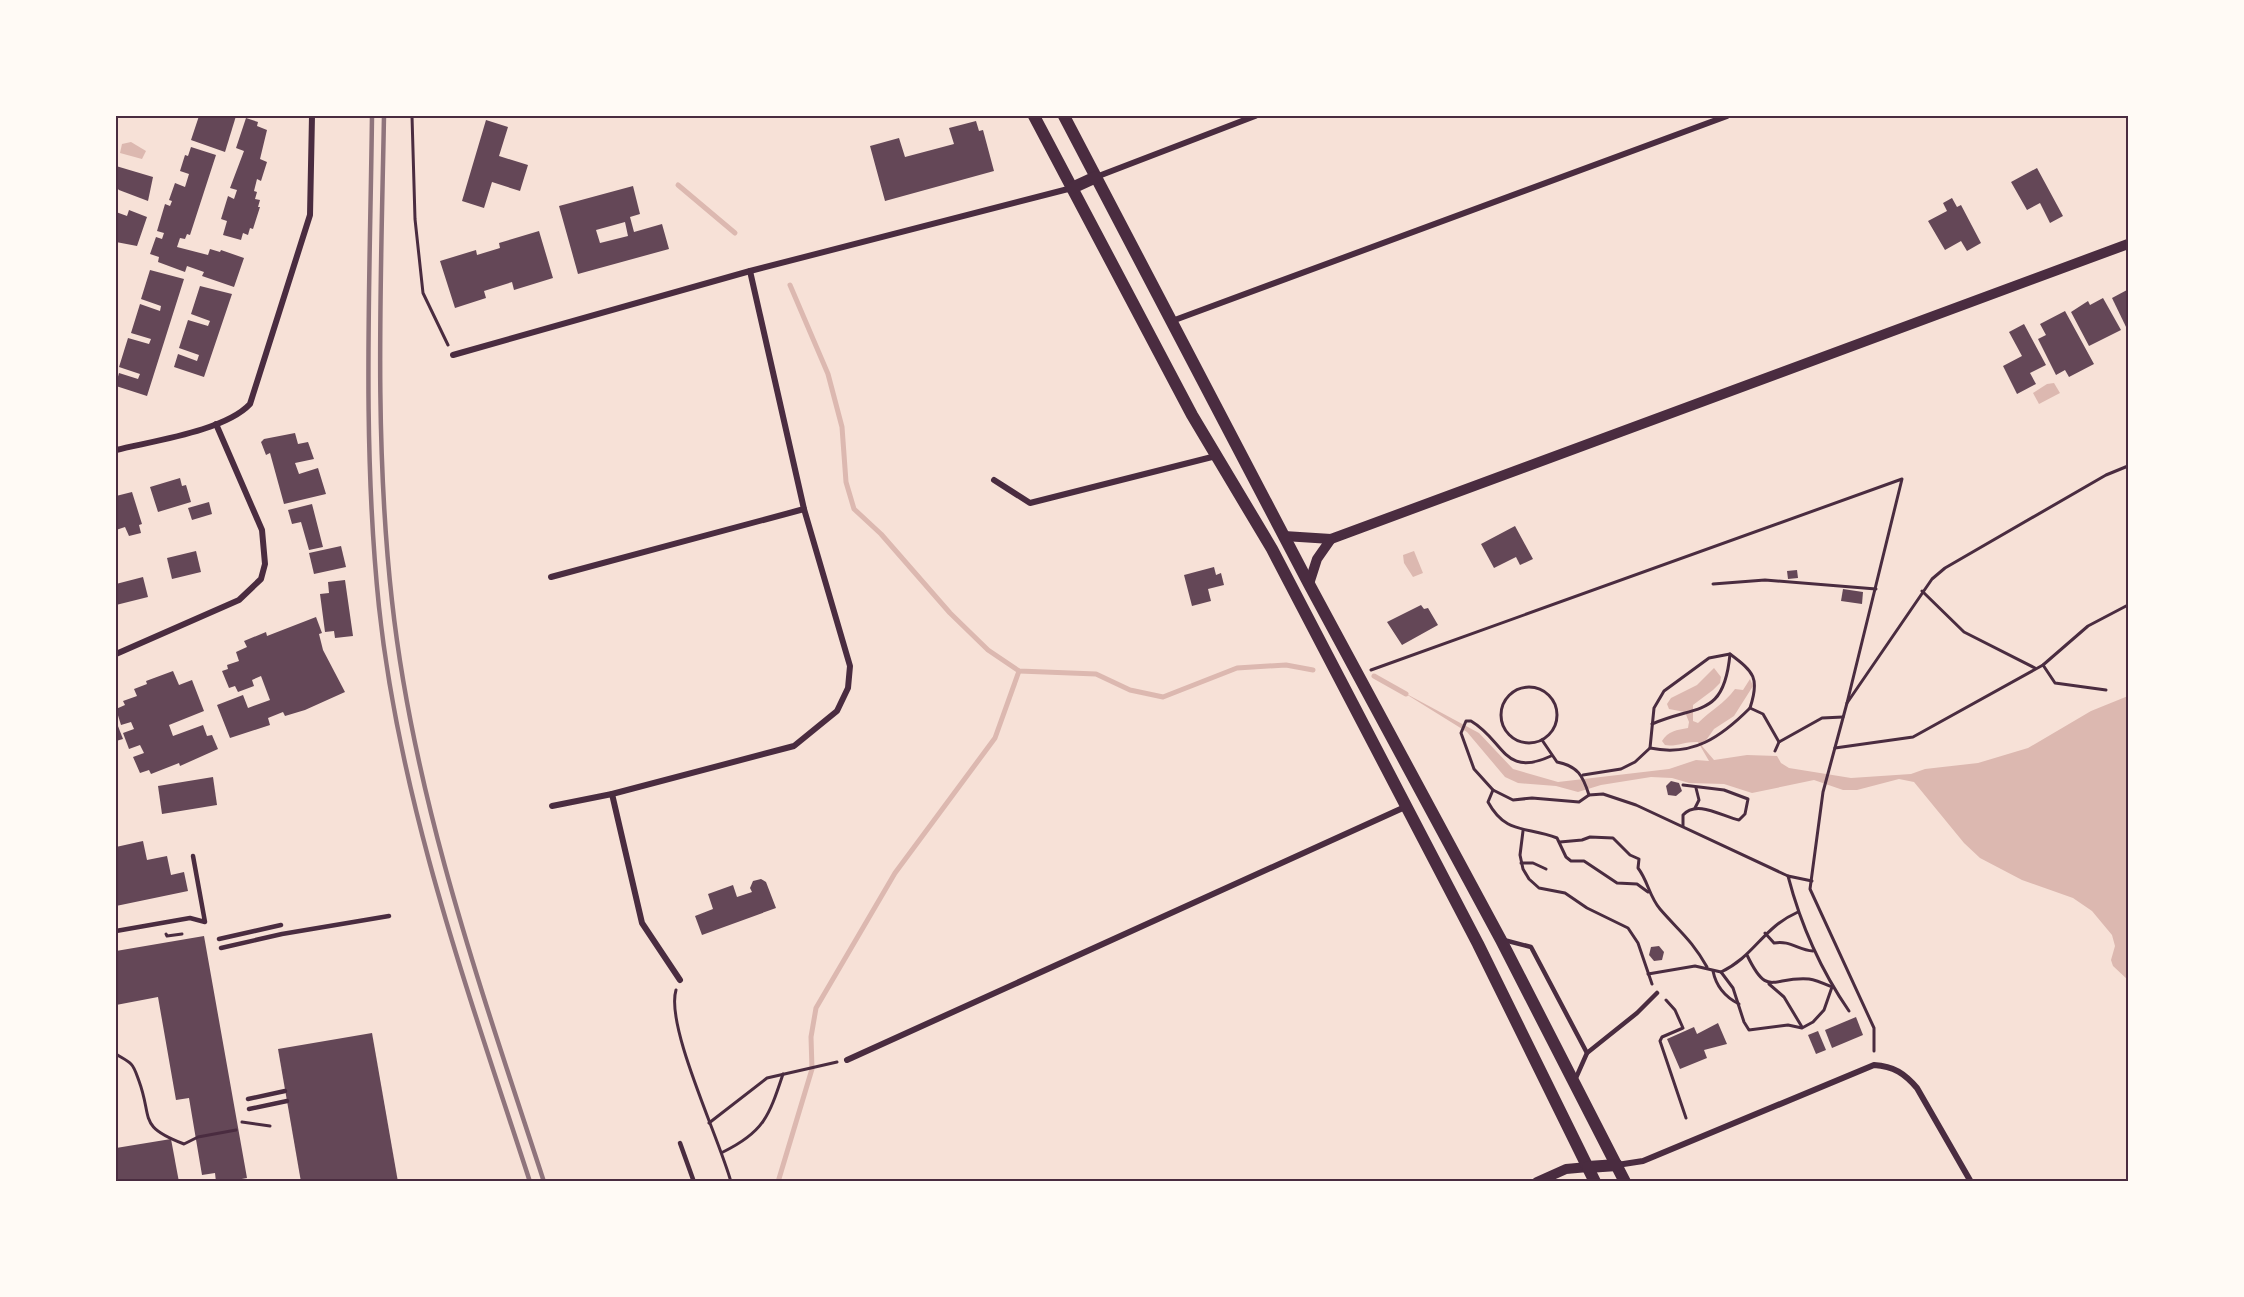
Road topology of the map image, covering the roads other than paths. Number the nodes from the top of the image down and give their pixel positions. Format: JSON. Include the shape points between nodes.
{"nodes":[{"id":1,"x":312,"y":116,"type":"edge"},
{"id":2,"x":1034,"y":116,"type":"edge"},
{"id":3,"x":1064,"y":116,"type":"edge"},
{"id":4,"x":1255,"y":116,"type":"edge"},
{"id":5,"x":1726,"y":116,"type":"edge"},
{"id":6,"x":1096,"y":177,"type":"junction"},
{"id":7,"x":1072,"y":188,"type":"junction"},
{"id":8,"x":2128,"y":244,"type":"edge"},
{"id":9,"x":750,"y":271,"type":"junction"},
{"id":10,"x":1172,"y":321,"type":"junction"},
{"id":11,"x":453,"y":355,"type":"road end"},
{"id":12,"x":216,"y":424,"type":"junction"},
{"id":13,"x":1237,"y":447,"type":"junction"},
{"id":14,"x":116,"y":450,"type":"edge"},
{"id":15,"x":1216,"y":456,"type":"junction"},
{"id":16,"x":994,"y":480,"type":"dead end"},
{"id":17,"x":804,"y":509,"type":"junction"},
{"id":18,"x":1284,"y":536,"type":"junction"},
{"id":19,"x":1331,"y":539,"type":"junction"},
{"id":20,"x":551,"y":577,"type":"dead end"},
{"id":21,"x":1309,"y":584,"type":"junction"},
{"id":22,"x":116,"y":654,"type":"edge"},
{"id":23,"x":612,"y":794,"type":"junction"},
{"id":24,"x":1425,"y":796,"type":"junction"},
{"id":25,"x":552,"y":806,"type":"dead end"},
{"id":26,"x":1405,"y":807,"type":"junction"},
{"id":27,"x":193,"y":856,"type":"dead end"},
{"id":28,"x":389,"y":916,"type":"dead end"},
{"id":29,"x":280,"y":925,"type":"dead end"},
{"id":30,"x":116,"y":932,"type":"edge"},
{"id":31,"x":219,"y":939,"type":"dead end"},
{"id":32,"x":1502,"y":940,"type":"junction"},
{"id":33,"x":221,"y":948,"type":"dead end"},
{"id":34,"x":680,"y":980,"type":"road end"},
{"id":35,"x":1657,"y":993,"type":"road end"},
{"id":36,"x":1587,"y":1053,"type":"junction"},
{"id":37,"x":847,"y":1060,"type":"road end"},
{"id":38,"x":1575,"y":1081,"type":"junction"},
{"id":39,"x":285,"y":1091,"type":"dead end"},
{"id":40,"x":248,"y":1099,"type":"dead end"},
{"id":41,"x":287,"y":1101,"type":"dead end"},
{"id":42,"x":249,"y":1109,"type":"dead end"},
{"id":43,"x":680,"y":1143,"type":"dead end"},
{"id":44,"x":1617,"y":1165,"type":"junction"},
{"id":45,"x":1588,"y":1167,"type":"junction"},
{"id":46,"x":694,"y":1182,"type":"edge"},
{"id":47,"x":1537,"y":1182,"type":"edge"},
{"id":48,"x":1595,"y":1182,"type":"edge"},
{"id":49,"x":1625,"y":1182,"type":"edge"},
{"id":50,"x":1971,"y":1182,"type":"edge"}],
"edges":[{"from":1,"to":12,"type":"street","via":[[310,215],[250,404],[232,419]]},
{"from":2,"to":7,"type":"main road"},
{"from":3,"to":6,"type":"main road"},
{"from":4,"to":6,"type":"street"},
{"from":5,"to":10,"type":"street"},
{"from":6,"to":7,"type":"main road"},
{"from":6,"to":10,"type":"main road"},
{"from":7,"to":9,"type":"street"},
{"from":7,"to":15,"type":"main road"},
{"from":8,"to":19,"type":"street"},
{"from":9,"to":11,"type":"street"},
{"from":9,"to":17,"type":"street"},
{"from":10,"to":13,"type":"main road"},
{"from":12,"to":14,"type":"street"},
{"from":12,"to":22,"type":"street","via":[[262,530],[265,564],[261,579],[239,600]]},
{"from":13,"to":15,"type":"main road"},
{"from":13,"to":18,"type":"main road"},
{"from":15,"to":16,"type":"street","via":[[1030,503]]},
{"from":15,"to":26,"type":"main road","via":[[1261,528]]},
{"from":17,"to":20,"type":"street"},
{"from":17,"to":23,"type":"street","via":[[850,666],[848,688],[837,711],[794,746]]},
{"from":18,"to":19,"type":"street"},
{"from":18,"to":21,"type":"main road"},
{"from":19,"to":21,"type":"street","via":[[1317,559]]},
{"from":21,"to":24,"type":"main road"},
{"from":23,"to":25,"type":"street"},
{"from":23,"to":34,"type":"street","via":[[642,923]]},
{"from":24,"to":26,"type":"main road"},
{"from":24,"to":32,"type":"main road"},
{"from":26,"to":37,"type":"street"},
{"from":26,"to":45,"type":"main road","via":[[1510,1006]]},
{"from":27,"to":30,"type":"lane","via":[[205,922],[190,918]]},
{"from":28,"to":33,"type":"lane"},
{"from":29,"to":31,"type":"lane"},
{"from":32,"to":36,"type":"lane","via":[[1531,947]]},
{"from":32,"to":38,"type":"main road"},
{"from":35,"to":36,"type":"lane"},
{"from":36,"to":38,"type":"lane"},
{"from":38,"to":44,"type":"main road"},
{"from":39,"to":40,"type":"lane"},
{"from":41,"to":42,"type":"lane"},
{"from":43,"to":46,"type":"lane"},
{"from":44,"to":45,"type":"main road"},
{"from":44,"to":49,"type":"main road"},
{"from":44,"to":50,"type":"street","via":[[1649,1158],[1874,1065],[1899,1071],[1917,1088]]},
{"from":45,"to":47,"type":"street","via":[[1566,1169]]},
{"from":45,"to":48,"type":"main road"}]}
